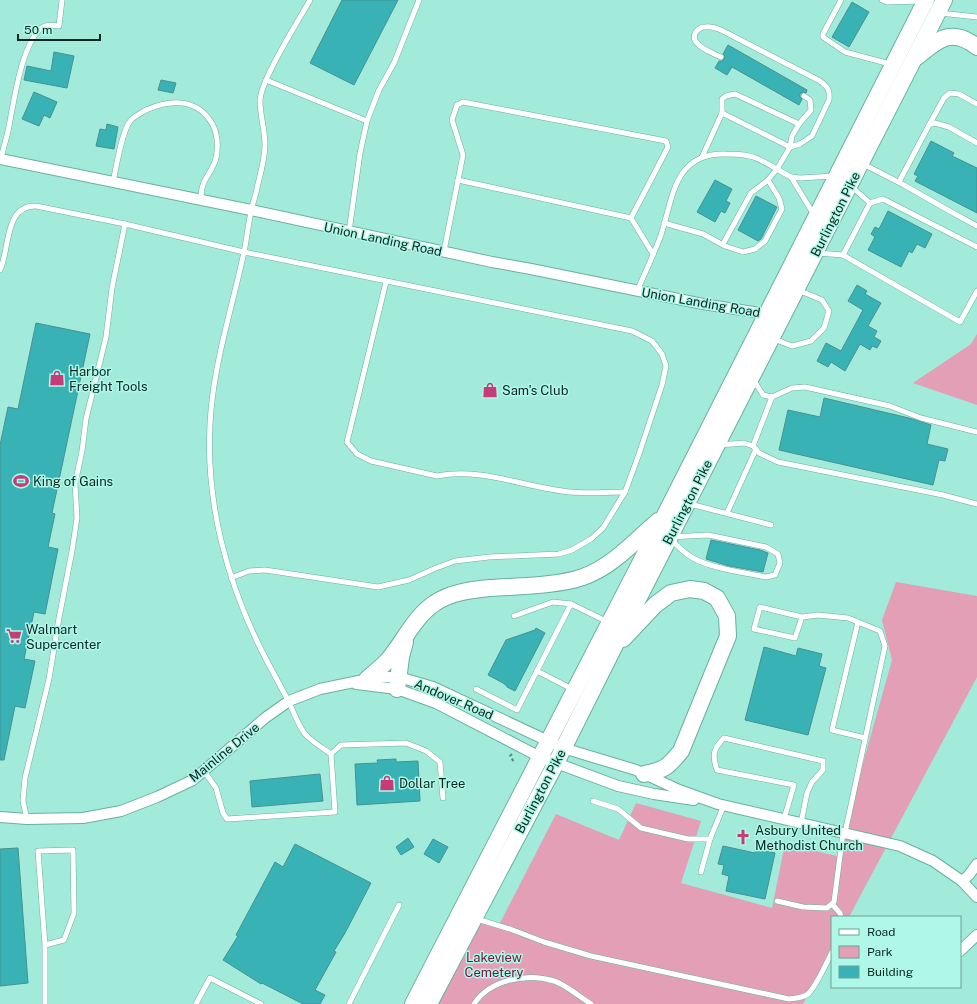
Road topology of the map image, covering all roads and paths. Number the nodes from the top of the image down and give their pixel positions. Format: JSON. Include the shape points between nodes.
{"nodes":[{"id":1,"x":62,"y":0,"type":"edge"},
{"id":2,"x":310,"y":0,"type":"edge"},
{"id":3,"x":419,"y":0,"type":"edge"},
{"id":4,"x":841,"y":0,"type":"edge"},
{"id":5,"x":926,"y":0,"type":"edge"},
{"id":6,"x":884,"y":1,"type":"edge"},
{"id":7,"x":941,"y":6,"type":"edge"},
{"id":8,"x":976,"y":15,"type":"edge"},
{"id":9,"x":977,"y":47,"type":"edge"},
{"id":10,"x":721,"y":57,"type":"dead end"},
{"id":11,"x":913,"y":60,"type":"junction"},
{"id":12,"x":893,"y":65,"type":"junction"},
{"id":13,"x":266,"y":80,"type":"junction"},
{"id":14,"x":804,"y":96,"type":"dead end"},
{"id":15,"x":977,"y":104,"type":"edge"},
{"id":16,"x":722,"y":113,"type":"junction"},
{"id":17,"x":367,"y":121,"type":"junction"},
{"id":18,"x":799,"y":124,"type":"junction"},
{"id":19,"x":929,"y":125,"type":"junction"},
{"id":20,"x":977,"y":143,"type":"edge"},
{"id":21,"x":790,"y":147,"type":"junction"},
{"id":22,"x":702,"y":157,"type":"junction"},
{"id":23,"x":0,"y":159,"type":"edge"},
{"id":24,"x":861,"y":163,"type":"junction"},
{"id":25,"x":776,"y":169,"type":"junction"},
{"id":26,"x":791,"y":177,"type":"junction"},
{"id":27,"x":458,"y":180,"type":"junction"},
{"id":28,"x":768,"y":180,"type":"junction"},
{"id":29,"x":843,"y":181,"type":"junction"},
{"id":30,"x":113,"y":182,"type":"junction"},
{"id":31,"x":899,"y":182,"type":"junction"},
{"id":32,"x":201,"y":200,"type":"junction"},
{"id":33,"x":870,"y":203,"type":"junction"},
{"id":34,"x":251,"y":210,"type":"junction"},
{"id":35,"x":631,"y":218,"type":"junction"},
{"id":36,"x":816,"y":218,"type":"junction"},
{"id":37,"x":664,"y":223,"type":"junction"},
{"id":38,"x":125,"y":224,"type":"junction"},
{"id":39,"x":977,"y":226,"type":"edge"},
{"id":40,"x":349,"y":232,"type":"junction"},
{"id":41,"x":723,"y":244,"type":"junction"},
{"id":42,"x":977,"y":247,"type":"edge"},
{"id":43,"x":244,"y":252,"type":"junction"},
{"id":44,"x":444,"y":252,"type":"junction"},
{"id":45,"x":815,"y":253,"type":"junction"},
{"id":46,"x":653,"y":254,"type":"junction"},
{"id":47,"x":843,"y":255,"type":"junction"},
{"id":48,"x":0,"y":270,"type":"edge"},
{"id":49,"x":386,"y":282,"type":"junction"},
{"id":50,"x":796,"y":289,"type":"junction"},
{"id":51,"x":977,"y":291,"type":"edge"},
{"id":52,"x":638,"y":292,"type":"junction"},
{"id":53,"x":767,"y":314,"type":"junction"},
{"id":54,"x":771,"y":338,"type":"junction"},
{"id":55,"x":751,"y":377,"type":"junction"},
{"id":56,"x":772,"y":397,"type":"junction"},
{"id":57,"x":977,"y":432,"type":"edge"},
{"id":58,"x":716,"y":446,"type":"junction"},
{"id":59,"x":754,"y":448,"type":"junction"},
{"id":60,"x":625,"y":492,"type":"junction"},
{"id":61,"x":687,"y":503,"type":"junction"},
{"id":62,"x":977,"y":504,"type":"edge"},
{"id":63,"x":727,"y":513,"type":"junction"},
{"id":64,"x":665,"y":515,"type":"junction"},
{"id":65,"x":771,"y":525,"type":"dead end"},
{"id":66,"x":669,"y":537,"type":"junction"},
{"id":67,"x":231,"y":578,"type":"junction"},
{"id":68,"x":571,"y":604,"type":"junction"},
{"id":69,"x":514,"y":616,"type":"dead end"},
{"id":70,"x":802,"y":617,"type":"junction"},
{"id":71,"x":609,"y":622,"type":"junction"},
{"id":72,"x":858,"y":622,"type":"junction"},
{"id":73,"x":407,"y":633,"type":"junction"},
{"id":74,"x":611,"y":652,"type":"junction"},
{"id":75,"x":537,"y":671,"type":"junction"},
{"id":76,"x":367,"y":679,"type":"junction"},
{"id":77,"x":398,"y":683,"type":"junction"},
{"id":78,"x":350,"y":684,"type":"junction"},
{"id":79,"x":476,"y":688,"type":"dead end"},
{"id":80,"x":575,"y":690,"type":"junction"},
{"id":81,"x":289,"y":702,"type":"junction"},
{"id":82,"x":865,"y":738,"type":"junction"},
{"id":83,"x":548,"y":741,"type":"junction"},
{"id":84,"x":563,"y":748,"type":"junction"},
{"id":85,"x":331,"y":754,"type":"junction"},
{"id":86,"x":510,"y":756,"type":"dead end"},
{"id":87,"x":540,"y":758,"type":"junction"},
{"id":88,"x":514,"y":762,"type":"dead end"},
{"id":89,"x":556,"y":763,"type":"junction"},
{"id":90,"x":204,"y":771,"type":"junction"},
{"id":91,"x":644,"y":774,"type":"junction"},
{"id":92,"x":443,"y":798,"type":"dead end"},
{"id":93,"x":593,"y":801,"type":"dead end"},
{"id":94,"x":721,"y":804,"type":"junction"},
{"id":95,"x":0,"y":817,"type":"edge"},
{"id":96,"x":27,"y":819,"type":"junction"},
{"id":97,"x":784,"y":819,"type":"junction"},
{"id":98,"x":801,"y":823,"type":"junction"},
{"id":99,"x":844,"y":833,"type":"junction"},
{"id":100,"x":710,"y":839,"type":"junction"},
{"id":101,"x":977,"y":864,"type":"edge"},
{"id":102,"x":701,"y":872,"type":"dead end"},
{"id":103,"x":962,"y":881,"type":"junction"},
{"id":104,"x":977,"y":897,"type":"edge"},
{"id":105,"x":777,"y":901,"type":"dead end"},
{"id":106,"x":832,"y":904,"type":"junction"},
{"id":107,"x":399,"y":905,"type":"dead end"},
{"id":108,"x":841,"y":916,"type":"edge"},
{"id":109,"x":473,"y":918,"type":"junction"},
{"id":110,"x":977,"y":935,"type":"edge"},
{"id":111,"x":45,"y":945,"type":"junction"},
{"id":112,"x":961,"y":950,"type":"edge"},
{"id":113,"x":831,"y":954,"type":"edge"},
{"id":114,"x":45,"y":1004,"type":"edge"},
{"id":115,"x":196,"y":1004,"type":"edge"},
{"id":116,"x":261,"y":1004,"type":"edge"},
{"id":117,"x":349,"y":1004,"type":"edge"},
{"id":118,"x":413,"y":1004,"type":"edge"},
{"id":119,"x":430,"y":1004,"type":"edge"},
{"id":120,"x":474,"y":1004,"type":"edge"},
{"id":121,"x":591,"y":1004,"type":"edge"}],
"edges":[{"from":1,"to":23,"type":"lane","via":[[59,26],[49,25],[39,29],[24,59]]},
{"from":2,"to":13,"type":"lane"},
{"from":3,"to":17,"type":"lane","via":[[394,63],[378,90]]},
{"from":4,"to":12,"type":"lane","via":[[823,37],[845,52]]},
{"from":5,"to":6,"type":"lane"},
{"from":5,"to":12,"type":"highway","name":"Burlington Pike"},
{"from":7,"to":8,"type":"lane"},
{"from":7,"to":11,"type":"highway","name":"Burlington Pike"},
{"from":9,"to":11,"type":"highway","via":[[970,41],[958,37],[944,38],[932,44]]},
{"from":10,"to":21,"type":"lane","via":[[697,43],[694,39],[698,29],[712,27],[721,30],[820,81],[828,88],[829,100],[812,136]]},
{"from":11,"to":24,"type":"highway","name":"Burlington Pike"},
{"from":12,"to":29,"type":"highway","name":"Burlington Pike"},
{"from":13,"to":17,"type":"lane"},
{"from":13,"to":34,"type":"lane","via":[[260,99],[265,146]]},
{"from":14,"to":18,"type":"lane","via":[[810,100],[811,110]]},
{"from":15,"to":19,"type":"lane","via":[[959,94],[950,93],[944,98]]},
{"from":16,"to":18,"type":"lane","via":[[722,99],[735,94]]},
{"from":16,"to":21,"type":"lane"},
{"from":16,"to":22,"type":"lane"},
{"from":17,"to":40,"type":"lane"},
{"from":18,"to":21,"type":"lane","via":[[792,136]]},
{"from":19,"to":20,"type":"lane","via":[[935,123],[949,127]]},
{"from":19,"to":31,"type":"lane"},
{"from":21,"to":25,"type":"lane"},
{"from":22,"to":25,"type":"lane","via":[[738,154],[756,158]]},
{"from":22,"to":37,"type":"lane","via":[[687,166],[672,192]]},
{"from":23,"to":30,"type":"street","name":"Union Landing Road"},
{"from":24,"to":29,"type":"highway","name":"Burlington Pike"},
{"from":24,"to":31,"type":"lane"},
{"from":25,"to":26,"type":"lane"},
{"from":25,"to":28,"type":"lane"},
{"from":26,"to":29,"type":"lane"},
{"from":26,"to":36,"type":"lane"},
{"from":27,"to":35,"type":"lane"},
{"from":27,"to":35,"type":"lane","via":[[463,155],[452,120],[457,105],[463,102],[666,141],[668,147]]},
{"from":27,"to":44,"type":"lane"},
{"from":28,"to":41,"type":"lane","via":[[751,193]]},
{"from":28,"to":41,"type":"lane","via":[[779,198],[782,209],[765,241],[755,249],[743,252]]},
{"from":29,"to":33,"type":"lane"},
{"from":29,"to":36,"type":"highway","name":"Burlington Pike"},
{"from":29,"to":45,"type":"highway","name":"Burlington Pike"},
{"from":30,"to":32,"type":"street","name":"Union Landing Road"},
{"from":30,"to":32,"type":"lane","via":[[130,121],[156,106],[182,102],[196,106],[206,115],[214,126],[217,139],[214,166],[202,187]]},
{"from":31,"to":39,"type":"lane"},
{"from":32,"to":34,"type":"street","name":"Union Landing Road"},
{"from":33,"to":42,"type":"lane","via":[[883,199]]},
{"from":33,"to":47,"type":"lane"},
{"from":34,"to":40,"type":"street","name":"Union Landing Road"},
{"from":34,"to":43,"type":"lane"},
{"from":35,"to":46,"type":"lane"},
{"from":36,"to":53,"type":"highway","name":"Burlington Pike"},
{"from":37,"to":41,"type":"lane","via":[[703,234]]},
{"from":37,"to":46,"type":"lane"},
{"from":38,"to":43,"type":"lane"},
{"from":38,"to":48,"type":"lane","via":[[28,206],[13,218]]},
{"from":38,"to":96,"type":"lane","via":[[112,288],[106,337],[86,419],[75,484],[76,518],[72,551],[49,679],[25,778],[23,802]]},
{"from":40,"to":44,"type":"street","name":"Union Landing Road"},
{"from":43,"to":49,"type":"lane"},
{"from":43,"to":67,"type":"lane","via":[[214,391],[209,443],[214,512]]},
{"from":44,"to":52,"type":"street","name":"Union Landing Road"},
{"from":45,"to":47,"type":"lane"},
{"from":45,"to":50,"type":"highway","name":"Burlington Pike"},
{"from":46,"to":52,"type":"lane"},
{"from":47,"to":51,"type":"lane","via":[[960,322]]},
{"from":49,"to":60,"type":"lane","via":[[632,331],[652,341],[662,354],[666,366],[662,385]]},
{"from":49,"to":60,"type":"lane","via":[[347,442],[357,454],[371,461],[437,476],[469,474],[570,492]]},
{"from":50,"to":54,"type":"highway","name":"Burlington Pike"},
{"from":50,"to":54,"type":"lane","via":[[822,300],[829,311],[824,328],[811,341],[792,346]]},
{"from":52,"to":53,"type":"street","name":"Union Landing Road"},
{"from":53,"to":64,"type":"highway","name":"Burlington Pike"},
{"from":54,"to":55,"type":"highway","name":"Burlington Pike"},
{"from":55,"to":56,"type":"lane","via":[[763,395]]},
{"from":55,"to":58,"type":"highway","name":"Burlington Pike"},
{"from":56,"to":57,"type":"lane","via":[[792,388],[805,387],[890,406],[921,418]]},
{"from":56,"to":59,"type":"lane"},
{"from":58,"to":59,"type":"lane","via":[[744,443]]},
{"from":58,"to":61,"type":"highway","name":"Burlington Pike"},
{"from":59,"to":62,"type":"lane","via":[[778,462]]},
{"from":59,"to":63,"type":"lane"},
{"from":60,"to":67,"type":"lane","via":[[603,528],[595,536],[572,550],[559,554],[455,561],[409,580],[378,587],[265,570],[249,571]]},
{"from":61,"to":63,"type":"lane"},
{"from":61,"to":66,"type":"highway","name":"Burlington Pike"},
{"from":63,"to":65,"type":"lane"},
{"from":64,"to":71,"type":"highway","name":"Burlington Pike"},
{"from":64,"to":73,"type":"highway","via":[[616,558],[584,577],[566,582],[453,594],[435,603]]},
{"from":66,"to":66,"type":"lane","via":[[708,535],[766,547],[778,554],[780,563],[775,575],[766,577],[703,563],[692,558]]},
{"from":66,"to":74,"type":"highway","name":"Burlington Pike"},
{"from":67,"to":81,"type":"lane","via":[[258,644]]},
{"from":68,"to":69,"type":"lane","via":[[553,602]]},
{"from":68,"to":71,"type":"lane"},
{"from":68,"to":75,"type":"lane"},
{"from":70,"to":70,"type":"lane","via":[[760,607],[754,629],[795,638]]},
{"from":70,"to":72,"type":"lane","via":[[818,614]]},
{"from":71,"to":80,"type":"highway","name":"Burlington Pike"},
{"from":72,"to":82,"type":"lane","via":[[880,631],[885,646]]},
{"from":72,"to":82,"type":"lane","via":[[832,730]]},
{"from":73,"to":76,"type":"highway","via":[[389,659]]},
{"from":73,"to":77,"type":"highway"},
{"from":74,"to":84,"type":"highway","name":"Burlington Pike"},
{"from":74,"to":91,"type":"highway","via":[[655,605],[671,593],[690,589],[704,591],[717,598],[727,616],[728,636],[681,751],[669,765]]},
{"from":75,"to":79,"type":"lane","via":[[517,710]]},
{"from":75,"to":80,"type":"lane"},
{"from":76,"to":77,"type":"street","name":"Andover Road","via":[[378,677]]},
{"from":76,"to":78,"type":"street","name":"Andover Road"},
{"from":77,"to":78,"type":"street","name":"Andover Road"},
{"from":77,"to":83,"type":"street","name":"Andover Road","via":[[433,687]]},
{"from":77,"to":87,"type":"street","name":"Andover Road"},
{"from":78,"to":81,"type":"street","name":"Mainline Drive","via":[[320,689]]},
{"from":80,"to":83,"type":"highway","name":"Burlington Pike"},
{"from":81,"to":85,"type":"lane","via":[[303,733]]},
{"from":81,"to":90,"type":"street","name":"Mainline Drive","via":[[265,718]]},
{"from":82,"to":99,"type":"lane"},
{"from":83,"to":84,"type":"street","name":"Andover Road"},
{"from":83,"to":87,"type":"highway","name":"Burlington Pike"},
{"from":84,"to":89,"type":"highway","name":"Burlington Pike"},
{"from":84,"to":91,"type":"street","name":"Andover Road"},
{"from":85,"to":90,"type":"lane","via":[[335,812],[227,819],[216,788]]},
{"from":85,"to":92,"type":"lane","via":[[341,745],[406,743],[440,762]]},
{"from":86,"to":88,"type":"path"},
{"from":87,"to":89,"type":"street","name":"Andover Road"},
{"from":87,"to":118,"type":"highway","name":"Burlington Pike"},
{"from":89,"to":94,"type":"street","name":"Andover Road","via":[[618,786]]},
{"from":89,"to":109,"type":"highway","name":"Burlington Pike"},
{"from":90,"to":96,"type":"street","name":"Mainline Drive","via":[[181,786],[121,811],[83,818]]},
{"from":91,"to":94,"type":"street","name":"Andover Road"},
{"from":93,"to":100,"type":"lane","via":[[618,809],[641,828],[688,838]]},
{"from":94,"to":97,"type":"street","name":"Andover Road"},
{"from":94,"to":100,"type":"lane"},
{"from":95,"to":96,"type":"street","name":"Mainline Drive"},
{"from":97,"to":98,"type":"street","name":"Andover Road"},
{"from":97,"to":98,"type":"lane","via":[[794,785],[717,770],[714,759],[717,746],[724,738],[823,761],[823,770],[812,782],[807,793]]},
{"from":98,"to":99,"type":"street","name":"Andover Road"},
{"from":99,"to":103,"type":"street","name":"Andover Road","via":[[900,846],[933,861]]},
{"from":99,"to":106,"type":"lane"},
{"from":100,"to":102,"type":"lane"},
{"from":101,"to":103,"type":"street"},
{"from":103,"to":104,"type":"street","name":"Andover Road"},
{"from":105,"to":106,"type":"lane","via":[[803,907],[827,908]]},
{"from":106,"to":108,"type":"lane"},
{"from":107,"to":117,"type":"lane"},
{"from":109,"to":113,"type":"lane","via":[[591,956],[789,999],[808,994]]},
{"from":109,"to":119,"type":"highway","name":"Burlington Pike"},
{"from":110,"to":112,"type":"street"},
{"from":111,"to":111,"type":"lane","via":[[38,851],[73,850],[74,913],[64,940]]},
{"from":111,"to":114,"type":"lane"},
{"from":115,"to":116,"type":"lane","via":[[210,978]]},
{"from":120,"to":121,"type":"lane","via":[[478,998],[498,984],[528,976],[555,981]]}]}
